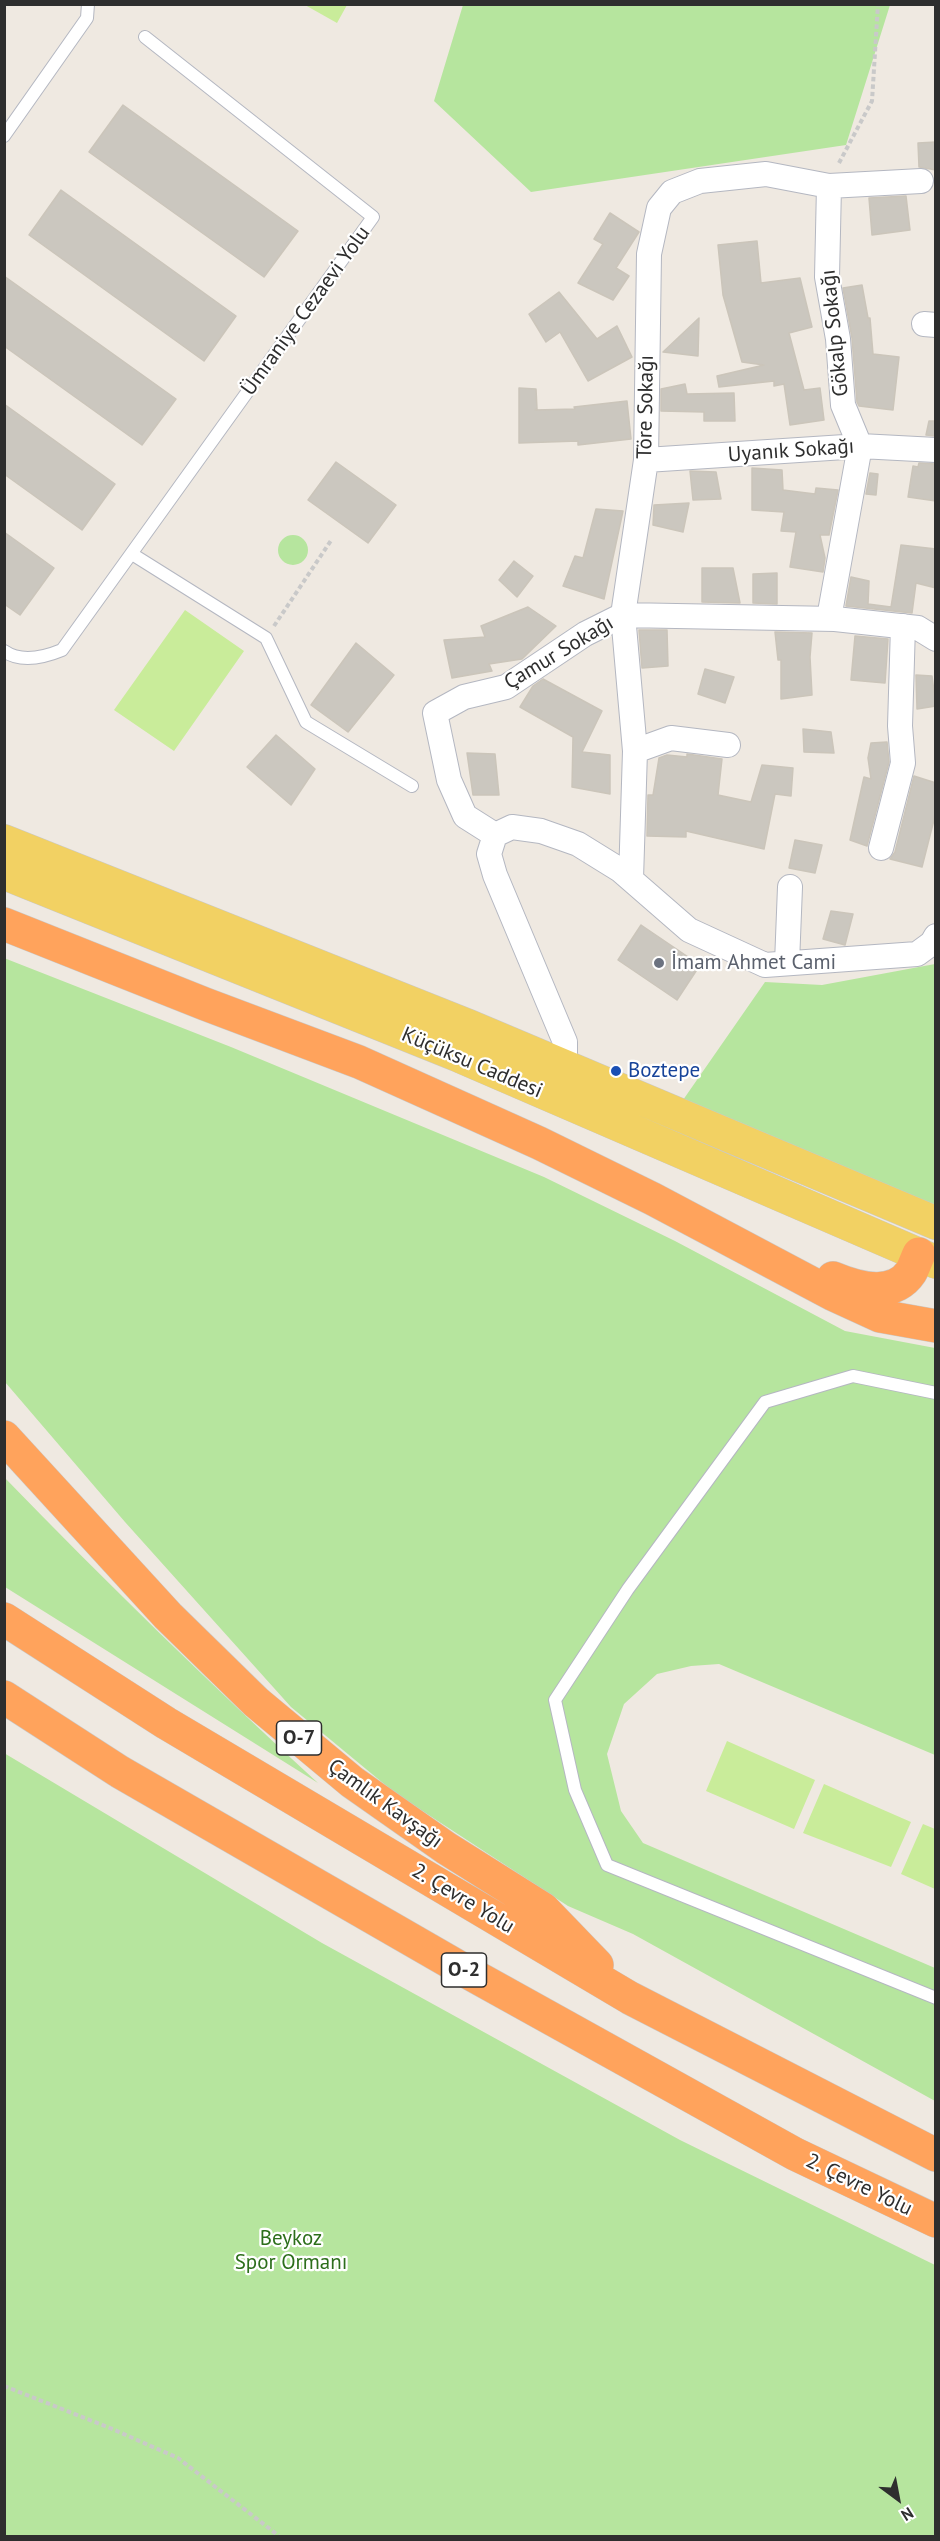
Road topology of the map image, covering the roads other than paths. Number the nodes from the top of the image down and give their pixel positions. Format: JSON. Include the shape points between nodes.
{"nodes":[{"id":1,"x":88,"y":4,"type":"edge"},
{"id":2,"x":145,"y":37,"type":"dead end"},
{"id":3,"x":4,"y":136,"type":"edge"},
{"id":4,"x":921,"y":181,"type":"dead end"},
{"id":5,"x":828,"y":186,"type":"junction"},
{"id":6,"x":860,"y":446,"type":"junction"},
{"id":7,"x":936,"y":450,"type":"edge"},
{"id":8,"x":646,"y":460,"type":"junction"},
{"id":9,"x":132,"y":554,"type":"junction"},
{"id":10,"x":623,"y":615,"type":"junction"},
{"id":11,"x":829,"y":618,"type":"junction"},
{"id":12,"x":903,"y":626,"type":"junction"},
{"id":13,"x":936,"y":639,"type":"edge"},
{"id":14,"x":4,"y":651,"type":"edge"},
{"id":15,"x":728,"y":745,"type":"dead end"},
{"id":16,"x":635,"y":751,"type":"junction"},
{"id":17,"x":412,"y":786,"type":"dead end"},
{"id":18,"x":495,"y":835,"type":"junction"},
{"id":19,"x":4,"y":841,"type":"edge"},
{"id":20,"x":881,"y":848,"type":"dead end"},
{"id":21,"x":4,"y":873,"type":"edge"},
{"id":22,"x":631,"y":879,"type":"junction"},
{"id":23,"x":790,"y":887,"type":"dead end"},
{"id":24,"x":4,"y":924,"type":"edge"},
{"id":25,"x":936,"y":936,"type":"edge"},
{"id":26,"x":787,"y":963,"type":"junction"},
{"id":27,"x":564,"y":1066,"type":"junction"},
{"id":28,"x":553,"y":1097,"type":"junction"},
{"id":29,"x":652,"y":1199,"type":"junction"},
{"id":30,"x":923,"y":1217,"type":"edge"},
{"id":31,"x":927,"y":1258,"type":"edge"},
{"id":32,"x":936,"y":1326,"type":"edge"},
{"id":33,"x":936,"y":1393,"type":"edge"},
{"id":34,"x":4,"y":1437,"type":"edge"},
{"id":35,"x":4,"y":1619,"type":"edge"},
{"id":36,"x":4,"y":1697,"type":"edge"},
{"id":37,"x":630,"y":1998,"type":"junction"},
{"id":38,"x":936,"y":1998,"type":"edge"},
{"id":39,"x":936,"y":2155,"type":"edge"},
{"id":40,"x":936,"y":2221,"type":"edge"}],
"edges":[{"from":1,"to":3,"type":"lane","via":[[87,18]]},
{"from":2,"to":9,"type":"lane","name":"Ümraniye Cezaevi Yolu","via":[[373,217]]},
{"from":4,"to":5,"type":"street","name":"Töre Sokağı"},
{"from":5,"to":6,"type":"street","name":"Gökalp Sokağı","via":[[827,277],[838,339],[843,405]]},
{"from":5,"to":8,"type":"street","name":"Töre Sokağı","via":[[766,174],[700,182],[672,192],[659,208],[649,255]]},
{"from":6,"to":7,"type":"street","name":"Uyanık Sokağı"},
{"from":6,"to":8,"type":"street","name":"Uyanık Sokağı"},
{"from":6,"to":11,"type":"street"},
{"from":8,"to":10,"type":"street","name":"Töre Sokağı"},
{"from":9,"to":14,"type":"lane","name":"Ümraniye Cezaevi Yolu","via":[[62,650],[45,657],[12,657]]},
{"from":9,"to":17,"type":"lane","via":[[266,638],[306,722]]},
{"from":10,"to":11,"type":"street","name":"Çamur Sokağı"},
{"from":10,"to":16,"type":"street","name":"Töre Sokağı"},
{"from":10,"to":18,"type":"street","name":"Çamur Sokağı","via":[[585,634],[506,687],[464,697],[435,713],[449,780],[465,816]]},
{"from":11,"to":12,"type":"street","name":"Çamur Sokağı"},
{"from":12,"to":13,"type":"street","name":"Çamur Sokağı","via":[[918,628]]},
{"from":12,"to":20,"type":"street","via":[[903,763]]},
{"from":15,"to":16,"type":"street","via":[[671,738]]},
{"from":16,"to":22,"type":"street","name":"Töre Sokağı"},
{"from":18,"to":22,"type":"street","via":[[512,827],[541,831],[578,844]]},
{"from":18,"to":27,"type":"street","via":[[489,854],[495,875],[565,1042]]},
{"from":19,"to":27,"type":"main road","name":"Küçüksu Caddesi"},
{"from":21,"to":28,"type":"main road","name":"Küçüksu Caddesi"},
{"from":22,"to":26,"type":"street","via":[[689,930],[765,965]]},
{"from":23,"to":26,"type":"street"},
{"from":24,"to":29,"type":"highway","via":[[359,1062]]},
{"from":25,"to":26,"type":"street","via":[[916,954]]},
{"from":27,"to":28,"type":"main road"},
{"from":27,"to":30,"type":"main road","name":"Küçüksu Caddesi"},
{"from":28,"to":31,"type":"main road","name":"Küçüksu Caddesi"},
{"from":29,"to":31,"type":"highway","via":[[846,1283],[876,1290],[894,1286]]},
{"from":29,"to":32,"type":"highway","via":[[880,1316]]},
{"from":30,"to":31,"type":"main road","via":[[917,1232]]},
{"from":33,"to":38,"type":"lane","via":[[853,1376],[765,1402],[628,1589],[555,1700],[575,1790],[607,1865]]},
{"from":34,"to":37,"type":"highway","name":"Çamlık Kavşağı","number":"O-7","via":[[168,1616],[256,1702],[352,1782],[543,1909]]},
{"from":35,"to":37,"type":"highway","name":"2. Çevre Yolu","via":[[166,1723]]},
{"from":36,"to":40,"type":"highway","name":"2. Çevre Yolu","number":"O-2","via":[[120,1772],[469,1972],[795,2154]]},
{"from":37,"to":39,"type":"highway","name":"2. Çevre Yolu"}]}
